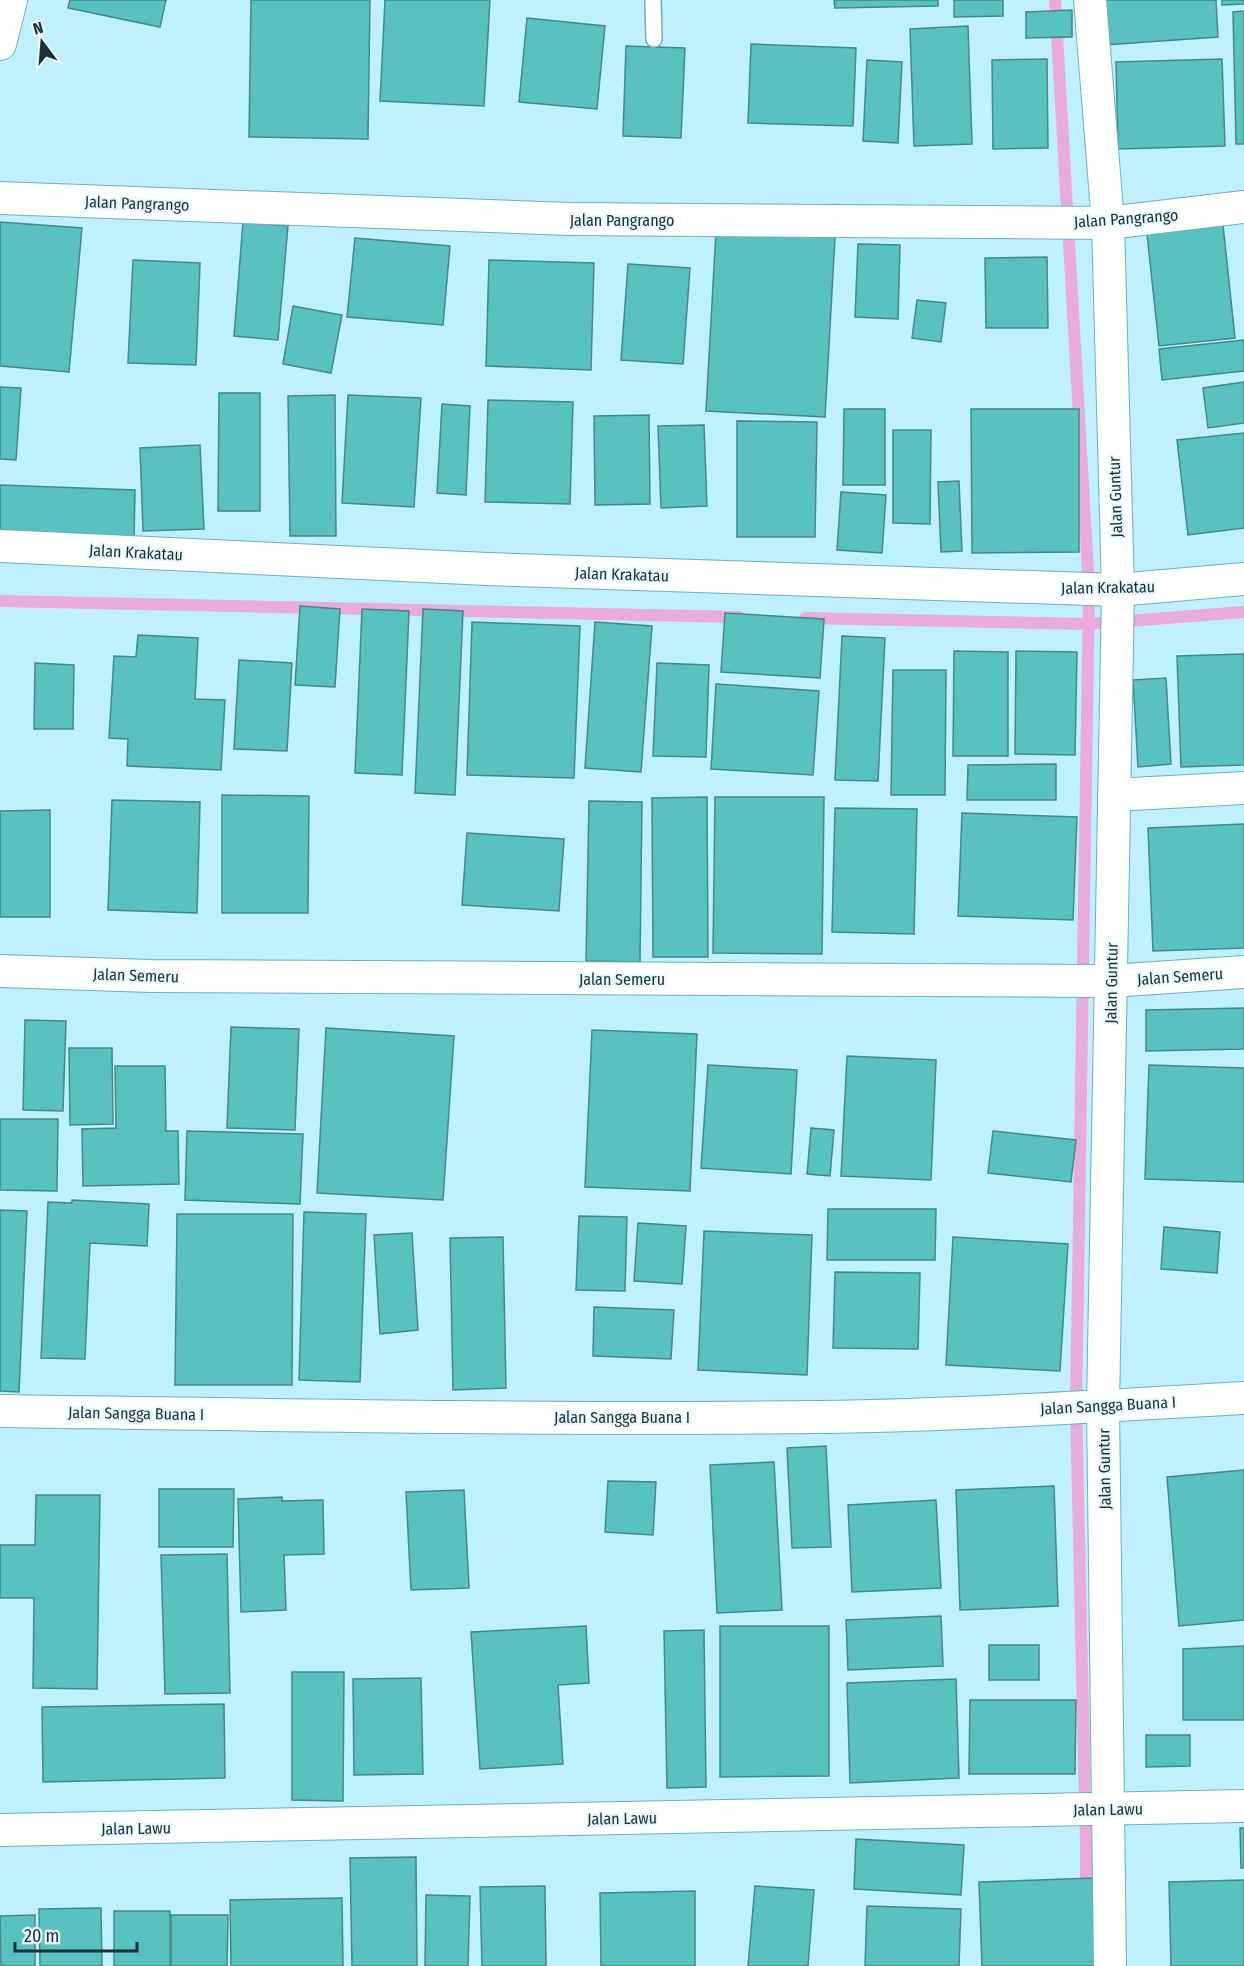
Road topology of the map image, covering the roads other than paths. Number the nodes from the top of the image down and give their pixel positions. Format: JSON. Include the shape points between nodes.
{"nodes":[{"id":1,"x":11,"y":0,"type":"edge"},
{"id":2,"x":653,"y":0,"type":"edge"},
{"id":3,"x":1090,"y":0,"type":"edge"},
{"id":4,"x":654,"y":39,"type":"dead end"},
{"id":5,"x":0,"y":44,"type":"edge"},
{"id":6,"x":0,"y":198,"type":"edge"},
{"id":7,"x":1244,"y":207,"type":"edge"},
{"id":8,"x":1108,"y":223,"type":"junction"},
{"id":9,"x":0,"y":546,"type":"edge"},
{"id":10,"x":1244,"y":579,"type":"edge"},
{"id":11,"x":1118,"y":590,"type":"junction"},
{"id":12,"x":1244,"y":788,"type":"edge"},
{"id":13,"x":1114,"y":795,"type":"junction"},
{"id":14,"x":0,"y":971,"type":"edge"},
{"id":15,"x":1244,"y":972,"type":"edge"},
{"id":16,"x":1111,"y":981,"type":"junction"},
{"id":17,"x":1244,"y":1398,"type":"edge"},
{"id":18,"x":1103,"y":1406,"type":"junction"},
{"id":19,"x":0,"y":1412,"type":"edge"},
{"id":20,"x":1244,"y":1806,"type":"edge"},
{"id":21,"x":1109,"y":1809,"type":"junction"},
{"id":22,"x":0,"y":1830,"type":"edge"},
{"id":23,"x":1110,"y":1966,"type":"edge"}],
"edges":[{"from":1,"to":5,"type":"street"},
{"from":2,"to":4,"type":"lane"},
{"from":3,"to":8,"type":"street","name":"Jalan Guntur"},
{"from":6,"to":8,"type":"street","name":"Jalan Pangrango","via":[[569,219]]},
{"from":7,"to":8,"type":"street","name":"Jalan Pangrango"},
{"from":8,"to":11,"type":"street","name":"Jalan Guntur"},
{"from":9,"to":11,"type":"street","name":"Jalan Krakatau","via":[[487,569]]},
{"from":10,"to":11,"type":"street","name":"Jalan Krakatau"},
{"from":11,"to":13,"type":"street","name":"Jalan Guntur"},
{"from":12,"to":13,"type":"street"},
{"from":13,"to":16,"type":"street","name":"Jalan Guntur"},
{"from":14,"to":16,"type":"street","name":"Jalan Semeru","via":[[151,976]]},
{"from":15,"to":16,"type":"street","name":"Jalan Semeru"},
{"from":16,"to":18,"type":"street","name":"Jalan Guntur"},
{"from":17,"to":18,"type":"street","name":"Jalan Sangga Buana I"},
{"from":18,"to":19,"type":"street","name":"Jalan Sangga Buana I","via":[[822,1417]]},
{"from":18,"to":21,"type":"street","name":"Jalan Guntur"},
{"from":20,"to":21,"type":"street","name":"Jalan Lawu"},
{"from":21,"to":22,"type":"street","name":"Jalan Lawu"},
{"from":21,"to":23,"type":"street","name":"Jalan Guntur"}]}
